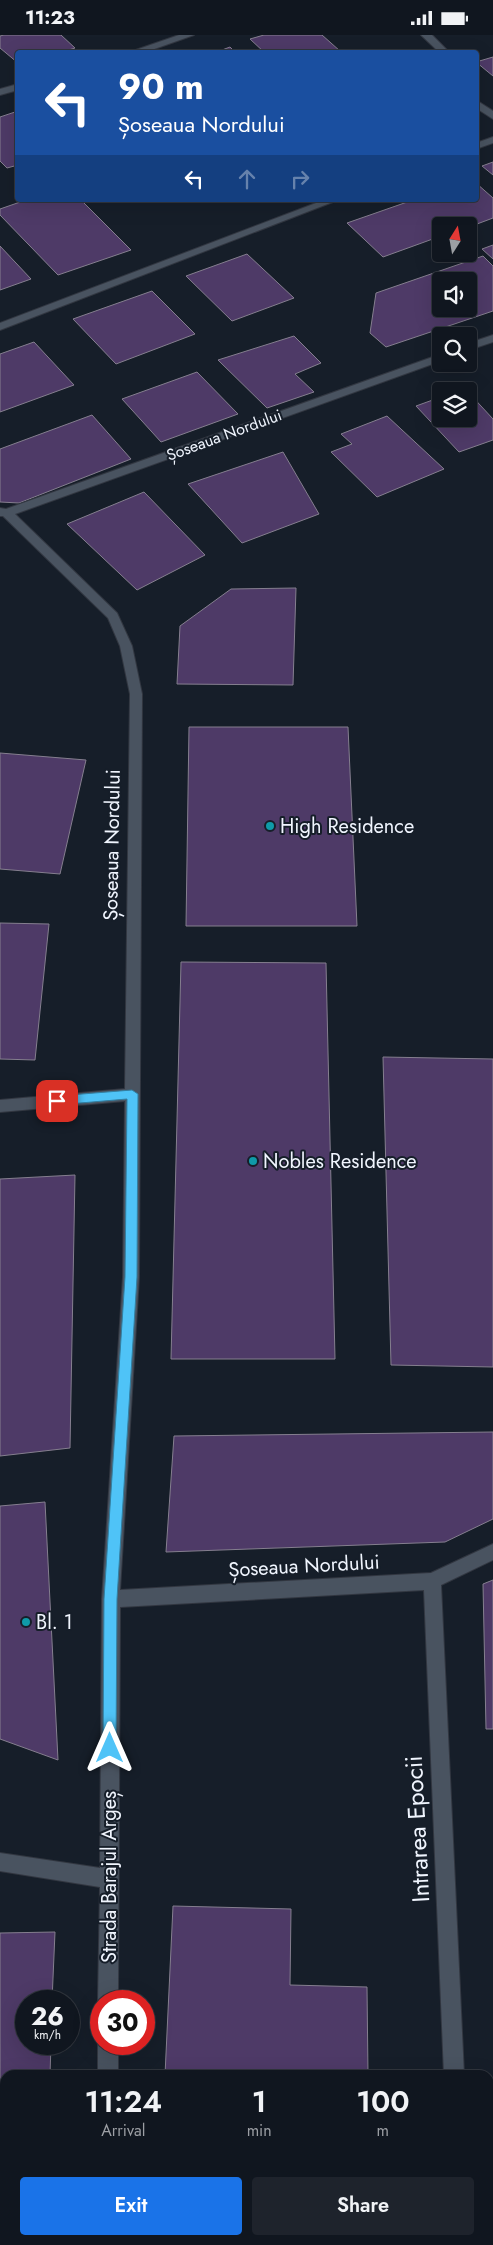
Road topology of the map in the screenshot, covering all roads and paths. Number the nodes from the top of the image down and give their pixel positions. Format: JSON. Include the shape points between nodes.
{"nodes":[{"id":1,"x":189,"y":35,"type":"edge"},
{"id":2,"x":426,"y":35,"type":"edge"},
{"id":3,"x":141,"y":50,"type":"edge"},
{"id":4,"x":443,"y":50,"type":"edge"},
{"id":5,"x":15,"y":88,"type":"edge"},
{"id":6,"x":0,"y":92,"type":"edge"},
{"id":7,"x":479,"y":105,"type":"edge"},
{"id":8,"x":493,"y":116,"type":"edge"},
{"id":9,"x":493,"y":140,"type":"edge"},
{"id":10,"x":479,"y":145,"type":"edge"},
{"id":11,"x":328,"y":202,"type":"edge"},
{"id":12,"x":0,"y":327,"type":"edge"},
{"id":13,"x":493,"y":338,"type":"edge"},
{"id":14,"x":477,"y":344,"type":"edge"},
{"id":15,"x":432,"y":360,"type":"edge"},
{"id":16,"x":4,"y":512,"type":"edge"},
{"id":17,"x":132,"y":1094,"type":"junction"},
{"id":18,"x":0,"y":1105,"type":"edge"},
{"id":19,"x":493,"y":1552,"type":"edge"},
{"id":20,"x":432,"y":1581,"type":"junction"},
{"id":21,"x":110,"y":1599,"type":"junction"},
{"id":22,"x":0,"y":1862,"type":"edge"},
{"id":23,"x":109,"y":1879,"type":"junction"},
{"id":24,"x":108,"y":1990,"type":"edge"},
{"id":25,"x":108,"y":2055,"type":"edge"},
{"id":26,"x":108,"y":2070,"type":"edge"},
{"id":27,"x":454,"y":2070,"type":"edge"}],
"edges":[{"from":1,"to":3,"type":"street"},
{"from":2,"to":4,"type":"street"},
{"from":5,"to":6,"type":"street"},
{"from":7,"to":8,"type":"street"},
{"from":9,"to":10,"type":"street"},
{"from":11,"to":12,"type":"street"},
{"from":13,"to":14,"type":"street"},
{"from":15,"to":16,"type":"street","name":"Șoseaua Nordului"},
{"from":16,"to":17,"type":"street","name":"Șoseaua Nordului","via":[[113,616],[126,647],[136,694]]},
{"from":17,"to":18,"type":"street"},
{"from":17,"to":21,"type":"street","name":"Strada Barajul Argeș","via":[[131,1277]]},
{"from":19,"to":20,"type":"street","name":"Șoseaua Nordului"},
{"from":20,"to":21,"type":"street","name":"Șoseaua Nordului"},
{"from":20,"to":27,"type":"street","name":"Intrarea Epocii"},
{"from":21,"to":23,"type":"street","name":"Strada Barajul Argeș"},
{"from":22,"to":23,"type":"street"},
{"from":23,"to":24,"type":"street","name":"Strada Barajul Argeș"},
{"from":25,"to":26,"type":"street"}]}
